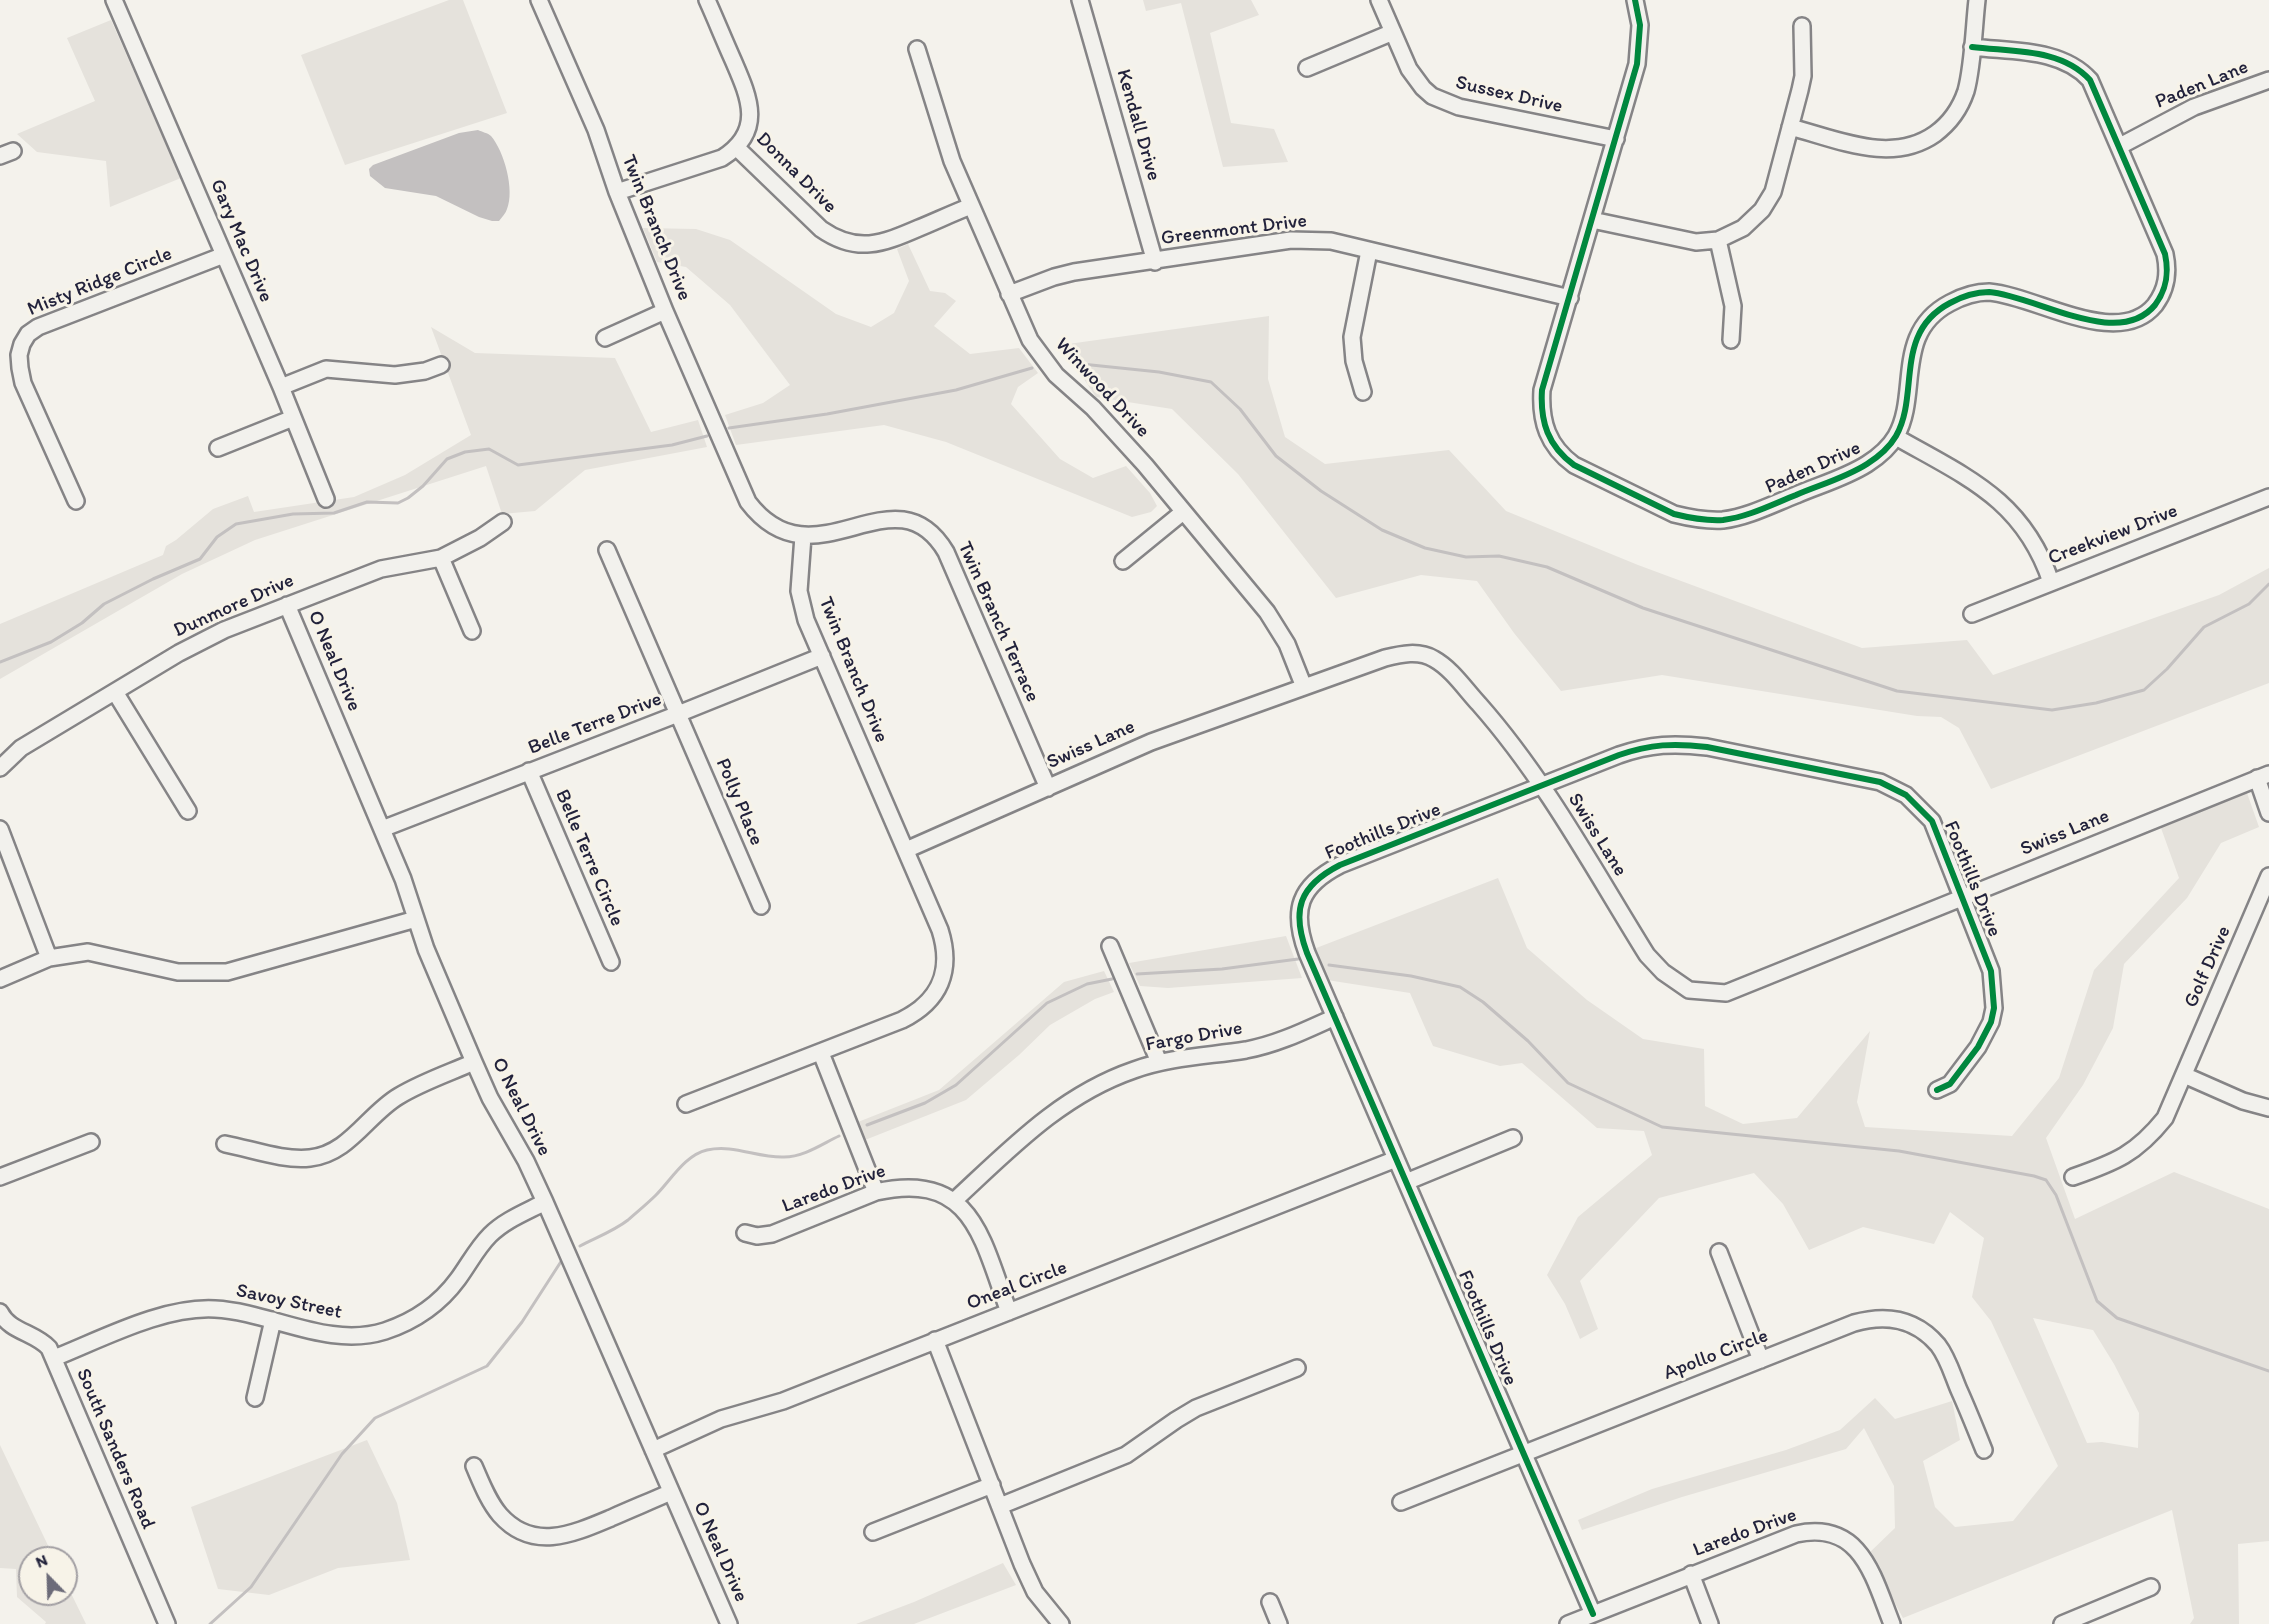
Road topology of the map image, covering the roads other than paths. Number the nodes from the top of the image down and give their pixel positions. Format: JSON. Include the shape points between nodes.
{"nodes":[{"id":1,"x":114,"y":0,"type":"edge"},
{"id":2,"x":539,"y":0,"type":"edge"},
{"id":3,"x":707,"y":0,"type":"edge"},
{"id":4,"x":1080,"y":0,"type":"edge"},
{"id":5,"x":1379,"y":0,"type":"edge"},
{"id":6,"x":1635,"y":0,"type":"edge"},
{"id":7,"x":1977,"y":0,"type":"edge"},
{"id":8,"x":1802,"y":26,"type":"dead end"},
{"id":9,"x":1393,"y":32,"type":"junction"},
{"id":10,"x":1971,"y":47,"type":"junction"},
{"id":11,"x":917,"y":49,"type":"dead end"},
{"id":12,"x":1307,"y":68,"type":"dead end"},
{"id":13,"x":2269,"y":80,"type":"edge"},
{"id":14,"x":1790,"y":127,"type":"junction"},
{"id":15,"x":1616,"y":139,"type":"junction"},
{"id":16,"x":2120,"y":146,"type":"junction"},
{"id":17,"x":736,"y":147,"type":"junction"},
{"id":18,"x":617,"y":192,"type":"junction"},
{"id":19,"x":971,"y":206,"type":"junction"},
{"id":20,"x":1592,"y":220,"type":"junction"},
{"id":21,"x":1718,"y":240,"type":"junction"},
{"id":22,"x":1369,"y":251,"type":"junction"},
{"id":23,"x":224,"y":255,"type":"junction"},
{"id":24,"x":1155,"y":262,"type":"junction"},
{"id":25,"x":1009,"y":294,"type":"junction"},
{"id":26,"x":1570,"y":298,"type":"junction"},
{"id":27,"x":665,"y":311,"type":"junction"},
{"id":28,"x":604,"y":338,"type":"dead end"},
{"id":29,"x":1731,"y":340,"type":"dead end"},
{"id":30,"x":441,"y":365,"type":"dead end"},
{"id":31,"x":280,"y":387,"type":"junction"},
{"id":32,"x":1363,"y":392,"type":"dead end"},
{"id":33,"x":293,"y":418,"type":"junction"},
{"id":34,"x":1896,"y":437,"type":"junction"},
{"id":35,"x":218,"y":448,"type":"dead end"},
{"id":36,"x":2269,"y":497,"type":"edge"},
{"id":37,"x":326,"y":499,"type":"dead end"},
{"id":38,"x":76,"y":501,"type":"dead end"},
{"id":39,"x":1183,"y":512,"type":"junction"},
{"id":40,"x":503,"y":522,"type":"dead end"},
{"id":41,"x":803,"y":536,"type":"junction"},
{"id":42,"x":607,"y":550,"type":"dead end"},
{"id":43,"x":441,"y":558,"type":"junction"},
{"id":44,"x":1123,"y":561,"type":"dead end"},
{"id":45,"x":2051,"y":582,"type":"junction"},
{"id":46,"x":287,"y":605,"type":"junction"},
{"id":47,"x":1972,"y":614,"type":"dead end"},
{"id":48,"x":472,"y":631,"type":"dead end"},
{"id":49,"x":822,"y":656,"type":"junction"},
{"id":50,"x":1304,"y":687,"type":"junction"},
{"id":51,"x":115,"y":692,"type":"junction"},
{"id":52,"x":678,"y":714,"type":"junction"},
{"id":53,"x":0,"y":768,"type":"edge"},
{"id":54,"x":529,"y":771,"type":"junction"},
{"id":55,"x":2263,"y":776,"type":"edge"},
{"id":56,"x":1542,"y":786,"type":"junction"},
{"id":57,"x":1048,"y":788,"type":"junction"},
{"id":58,"x":188,"y":812,"type":"dead end"},
{"id":59,"x":2269,"y":813,"type":"edge"},
{"id":60,"x":0,"y":829,"type":"edge"},
{"id":61,"x":382,"y":829,"type":"junction"},
{"id":62,"x":906,"y":850,"type":"junction"},
{"id":63,"x":2269,"y":876,"type":"edge"},
{"id":64,"x":1962,"y":896,"type":"junction"},
{"id":65,"x":761,"y":906,"type":"dead end"},
{"id":66,"x":416,"y":920,"type":"junction"},
{"id":67,"x":1110,"y":946,"type":"dead end"},
{"id":68,"x":49,"y":958,"type":"junction"},
{"id":69,"x":611,"y":962,"type":"dead end"},
{"id":70,"x":0,"y":979,"type":"edge"},
{"id":71,"x":1335,"y":1017,"type":"junction"},
{"id":72,"x":821,"y":1053,"type":"junction"},
{"id":73,"x":474,"y":1062,"type":"junction"},
{"id":74,"x":1159,"y":1062,"type":"junction"},
{"id":75,"x":2184,"y":1075,"type":"junction"},
{"id":76,"x":1937,"y":1090,"type":"dead end"},
{"id":77,"x":686,"y":1104,"type":"dead end"},
{"id":78,"x":2269,"y":1108,"type":"edge"},
{"id":79,"x":1513,"y":1138,"type":"dead end"},
{"id":80,"x":91,"y":1142,"type":"dead end"},
{"id":81,"x":225,"y":1144,"type":"dead end"},
{"id":82,"x":1396,"y":1159,"type":"junction"},
{"id":83,"x":0,"y":1177,"type":"edge"},
{"id":84,"x":2073,"y":1177,"type":"dead end"},
{"id":85,"x":1406,"y":1182,"type":"junction"},
{"id":86,"x":876,"y":1192,"type":"junction"},
{"id":87,"x":955,"y":1200,"type":"junction"},
{"id":88,"x":545,"y":1202,"type":"junction"},
{"id":89,"x":745,"y":1233,"type":"dead end"},
{"id":90,"x":1719,"y":1252,"type":"dead end"},
{"id":91,"x":0,"y":1312,"type":"edge"},
{"id":92,"x":1009,"y":1312,"type":"junction"},
{"id":93,"x":273,"y":1320,"type":"junction"},
{"id":94,"x":935,"y":1340,"type":"junction"},
{"id":95,"x":54,"y":1358,"type":"junction"},
{"id":96,"x":1761,"y":1360,"type":"junction"},
{"id":97,"x":1297,"y":1368,"type":"dead end"},
{"id":98,"x":255,"y":1398,"type":"dead end"},
{"id":99,"x":653,"y":1450,"type":"junction"},
{"id":100,"x":1984,"y":1450,"type":"dead end"},
{"id":101,"x":1523,"y":1454,"type":"junction"},
{"id":102,"x":474,"y":1466,"type":"dead end"},
{"id":103,"x":992,"y":1485,"type":"junction"},
{"id":104,"x":671,"y":1492,"type":"junction"},
{"id":105,"x":1401,"y":1502,"type":"dead end"},
{"id":106,"x":1000,"y":1506,"type":"junction"},
{"id":107,"x":873,"y":1532,"type":"dead end"},
{"id":108,"x":1690,"y":1574,"type":"junction"},
{"id":109,"x":2151,"y":1587,"type":"dead end"},
{"id":110,"x":1270,"y":1602,"type":"dead end"},
{"id":111,"x":1593,"y":1614,"type":"junction"},
{"id":112,"x":167,"y":1624,"type":"edge"},
{"id":113,"x":729,"y":1624,"type":"edge"},
{"id":114,"x":1061,"y":1624,"type":"edge"},
{"id":115,"x":1279,"y":1624,"type":"edge"},
{"id":116,"x":1568,"y":1624,"type":"edge"},
{"id":117,"x":1710,"y":1624,"type":"edge"},
{"id":118,"x":1892,"y":1624,"type":"edge"},
{"id":119,"x":2062,"y":1624,"type":"edge"}],
"edges":[{"from":1,"to":23,"type":"street","name":"Gary Mac Drive"},
{"from":2,"to":18,"type":"street","name":"Twin Branch Drive","via":[[596,130]]},
{"from":3,"to":17,"type":"street","name":"Donna Drive","via":[[750,102],[747,130]]},
{"from":4,"to":24,"type":"street","name":"Kendall Drive"},
{"from":5,"to":9,"type":"street","name":"Sussex Drive"},
{"from":6,"to":15,"type":"street","name":"Paden Drive","via":[[1640,25],[1639,52]]},
{"from":7,"to":10,"type":"street"},
{"from":8,"to":14,"type":"street","via":[[1803,76]]},
{"from":9,"to":12,"type":"street"},
{"from":9,"to":15,"type":"street","name":"Sussex Drive","via":[[1415,79],[1445,103]]},
{"from":10,"to":14,"type":"street","via":[[1967,88],[1957,111],[1937,133],[1920,143],[1900,149],[1876,149]]},
{"from":10,"to":16,"type":"street","name":"Paden Drive","via":[[2042,55],[2074,66],[2094,88]]},
{"from":11,"to":19,"type":"street","name":"Winwood Drive","via":[[943,136]]},
{"from":13,"to":16,"type":"street","name":"Paden Lane","via":[[2194,107]]},
{"from":14,"to":21,"type":"street","via":[[1768,201],[1743,228]]},
{"from":15,"to":20,"type":"street","name":"Paden Drive"},
{"from":16,"to":34,"type":"street","name":"Paden Drive","via":[[2168,265],[2166,284],[2156,303],[2139,318],[2113,324],[1985,292],[1946,305],[1927,323],[1915,343]]},
{"from":17,"to":18,"type":"street","via":[[710,163]]},
{"from":17,"to":19,"type":"street","name":"Donna Drive","via":[[821,229],[849,243],[879,244]]},
{"from":18,"to":27,"type":"street","name":"Twin Branch Drive"},
{"from":19,"to":25,"type":"street","name":"Winwood Drive"},
{"from":20,"to":21,"type":"street","via":[[1682,241]]},
{"from":20,"to":26,"type":"street","name":"Paden Drive"},
{"from":21,"to":29,"type":"street","via":[[1733,306]]},
{"from":22,"to":24,"type":"street","name":"Greenmont Drive","via":[[1331,241],[1291,240]]},
{"from":22,"to":26,"type":"street","name":"Greenmont Drive"},
{"from":22,"to":32,"type":"street","via":[[1352,337]]},
{"from":23,"to":31,"type":"street","name":"Gary Mac Drive"},
{"from":23,"to":38,"type":"street","name":"Misty Ridge Circle","via":[[28,334],[19,355],[23,383]]},
{"from":24,"to":25,"type":"street","name":"Greenmont Drive","via":[[1074,272]]},
{"from":25,"to":39,"type":"street","name":"Winwood Drive","via":[[1030,340],[1056,375],[1113,430]]},
{"from":26,"to":34,"type":"street","name":"Paden Drive","via":[[1542,390],[1542,419],[1549,439],[1574,465],[1674,514],[1724,520],[1749,513],[1853,472],[1880,455]]},
{"from":27,"to":28,"type":"street"},
{"from":27,"to":41,"type":"street","name":"Twin Branch Drive","via":[[748,502],[773,526]]},
{"from":30,"to":31,"type":"street","via":[[395,375],[326,369]]},
{"from":31,"to":33,"type":"street","name":"Gary Mac Drive"},
{"from":33,"to":35,"type":"street"},
{"from":33,"to":37,"type":"street","name":"Gary Mac Drive"},
{"from":34,"to":45,"type":"street","via":[[1971,479],[2001,502],[2025,528]]},
{"from":36,"to":45,"type":"street","name":"Creekview Drive"},
{"from":39,"to":44,"type":"street"},
{"from":39,"to":50,"type":"street","name":"Winwood Drive","via":[[1267,612],[1287,644]]},
{"from":40,"to":43,"type":"street","name":"Dunmore Drive"},
{"from":41,"to":49,"type":"street","name":"Twin Branch Drive","via":[[801,604]]},
{"from":41,"to":57,"type":"street","name":"Twin Branch Terrace","via":[[894,519],[914,522],[932,533],[946,552]]},
{"from":42,"to":52,"type":"street","name":"Polly Place"},
{"from":43,"to":46,"type":"street","name":"Dunmore Drive","via":[[381,569]]},
{"from":43,"to":48,"type":"street"},
{"from":45,"to":47,"type":"street","name":"Creekview Drive"},
{"from":46,"to":51,"type":"street","name":"Dunmore Drive","via":[[188,648]]},
{"from":46,"to":61,"type":"street","name":"O Neal Drive"},
{"from":49,"to":52,"type":"street","name":"Belle Terre Drive"},
{"from":49,"to":62,"type":"street","name":"Twin Branch Drive"},
{"from":50,"to":56,"type":"street","name":"Swiss Lane","via":[[1400,654],[1432,658],[1454,675],[1501,729]]},
{"from":50,"to":57,"type":"street","name":"Swiss Lane","via":[[1150,742]]},
{"from":51,"to":53,"type":"street","name":"Dunmore Drive","via":[[21,748]]},
{"from":51,"to":58,"type":"street"},
{"from":52,"to":54,"type":"street","name":"Belle Terre Drive"},
{"from":52,"to":65,"type":"street","name":"Polly Place"},
{"from":54,"to":61,"type":"street","name":"Belle Terre Drive"},
{"from":54,"to":69,"type":"street","name":"Belle Terre Circle"},
{"from":55,"to":59,"type":"street"},
{"from":55,"to":64,"type":"street","name":"Swiss Lane"},
{"from":56,"to":64,"type":"street","name":"Foothills Drive","via":[[1639,748],[1680,744],[1880,782],[1906,795],[1925,813],[1938,834]]},
{"from":56,"to":64,"type":"street","name":"Swiss Lane","via":[[1647,955],[1689,990],[1726,993]]},
{"from":56,"to":71,"type":"street","name":"Foothills Drive","via":[[1340,865],[1311,885],[1301,903],[1301,937]]},
{"from":57,"to":62,"type":"street","name":"Swiss Lane"},
{"from":60,"to":68,"type":"street"},
{"from":61,"to":66,"type":"street","name":"O Neal Drive"},
{"from":62,"to":72,"type":"street","name":"Twin Branch Drive","via":[[944,942],[945,965],[938,988],[915,1014]]},
{"from":63,"to":75,"type":"street","name":"Golf Drive"},
{"from":64,"to":76,"type":"street","name":"Foothills Drive","via":[[1991,971],[1994,1008],[1977,1047],[1950,1084]]},
{"from":66,"to":68,"type":"street","via":[[227,972],[178,972],[88,952]]},
{"from":66,"to":73,"type":"street","name":"O Neal Drive"},
{"from":67,"to":74,"type":"street"},
{"from":68,"to":70,"type":"street"},
{"from":71,"to":74,"type":"street","name":"Fargo Drive","via":[[1271,1044]]},
{"from":71,"to":82,"type":"street","name":"Foothills Drive"},
{"from":72,"to":77,"type":"street","name":"Twin Branch Drive"},
{"from":72,"to":86,"type":"street"},
{"from":73,"to":81,"type":"street","via":[[397,1097],[346,1143],[324,1155],[290,1158]]},
{"from":73,"to":88,"type":"street","name":"O Neal Drive"},
{"from":74,"to":87,"type":"street","name":"Fargo Drive","via":[[1094,1086],[1066,1103],[1036,1125]]},
{"from":75,"to":78,"type":"street"},
{"from":75,"to":84,"type":"street","name":"Golf Drive","via":[[2165,1118],[2137,1148],[2114,1163]]},
{"from":79,"to":85,"type":"street"},
{"from":80,"to":83,"type":"street"},
{"from":82,"to":85,"type":"street","name":"Foothills Drive"},
{"from":82,"to":92,"type":"street","name":"Oneal Circle"},
{"from":85,"to":101,"type":"street","name":"Foothills Drive"},
{"from":86,"to":87,"type":"street","name":"Laredo Drive","via":[[921,1187]]},
{"from":86,"to":89,"type":"street","name":"Laredo Drive","via":[[772,1234]]},
{"from":87,"to":92,"type":"street","via":[[980,1235]]},
{"from":88,"to":93,"type":"street","name":"Savoy Street","via":[[491,1234],[442,1298],[411,1321],[381,1332],[348,1336]]},
{"from":88,"to":99,"type":"street","name":"O Neal Drive"},
{"from":90,"to":96,"type":"street"},
{"from":91,"to":95,"type":"street","name":"South Sanders Road","via":[[11,1325],[44,1342]]},
{"from":92,"to":94,"type":"street","name":"Oneal Circle"},
{"from":93,"to":95,"type":"street","name":"Savoy Street","via":[[214,1309],[180,1311]]},
{"from":93,"to":98,"type":"street"},
{"from":94,"to":99,"type":"street","name":"Oneal Circle","via":[[783,1401],[721,1419]]},
{"from":94,"to":103,"type":"street"},
{"from":95,"to":112,"type":"street","name":"South Sanders Road"},
{"from":96,"to":100,"type":"street","name":"Apollo Circle","via":[[1874,1318],[1902,1321],[1938,1345]]},
{"from":96,"to":101,"type":"street","name":"Apollo Circle"},
{"from":97,"to":106,"type":"street","via":[[1196,1408],[1126,1455]]},
{"from":99,"to":104,"type":"street","name":"O Neal Drive"},
{"from":101,"to":105,"type":"street","name":"Apollo Circle"},
{"from":101,"to":111,"type":"street","name":"Foothills Drive"},
{"from":102,"to":104,"type":"street","via":[[498,1513],[515,1527],[540,1536],[566,1536]]},
{"from":103,"to":106,"type":"street"},
{"from":103,"to":107,"type":"street"},
{"from":104,"to":113,"type":"street","name":"O Neal Drive"},
{"from":106,"to":114,"type":"street","via":[[1035,1592]]},
{"from":108,"to":111,"type":"street","name":"Laredo Drive"},
{"from":108,"to":117,"type":"street"},
{"from":108,"to":118,"type":"street","name":"Laredo Drive","via":[[1796,1534],[1826,1532],[1848,1541],[1860,1552]]},
{"from":109,"to":119,"type":"street"},
{"from":110,"to":115,"type":"street"},
{"from":111,"to":116,"type":"street","name":"Laredo Drive"}]}
